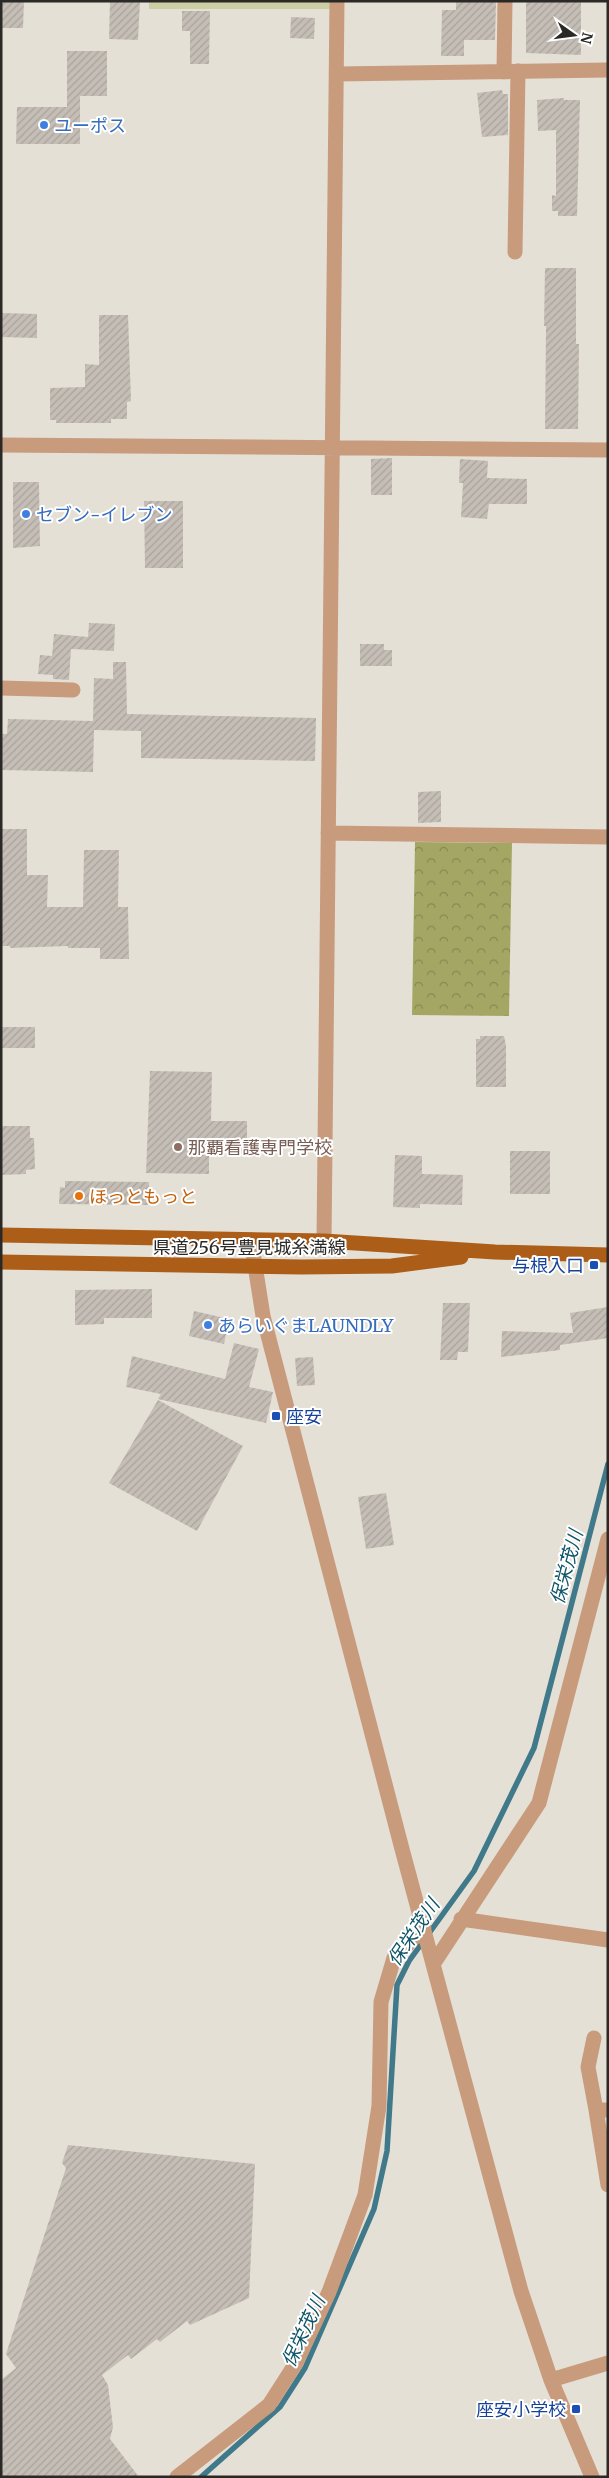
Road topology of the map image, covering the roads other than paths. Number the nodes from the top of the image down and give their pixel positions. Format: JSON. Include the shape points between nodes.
{"nodes":[{"id":1,"x":337,"y":1,"type":"edge"},
{"id":2,"x":505,"y":1,"type":"edge"},
{"id":3,"x":608,"y":70,"type":"edge"},
{"id":4,"x":511,"y":72,"type":"junction"},
{"id":5,"x":337,"y":74,"type":"junction"},
{"id":6,"x":514,"y":252,"type":"dead end"},
{"id":7,"x":1,"y":445,"type":"edge"},
{"id":8,"x":333,"y":448,"type":"junction"},
{"id":9,"x":608,"y":450,"type":"edge"},
{"id":10,"x":1,"y":688,"type":"edge"},
{"id":11,"x":73,"y":690,"type":"dead end"},
{"id":12,"x":328,"y":833,"type":"junction"},
{"id":13,"x":608,"y":837,"type":"edge"},
{"id":14,"x":1,"y":1235,"type":"edge"},
{"id":15,"x":251,"y":1240,"type":"junction"},
{"id":16,"x":324,"y":1241,"type":"junction"},
{"id":17,"x":495,"y":1252,"type":"junction"},
{"id":18,"x":608,"y":1254,"type":"edge"},
{"id":19,"x":1,"y":1262,"type":"edge"},
{"id":20,"x":255,"y":1267,"type":"junction"},
{"id":21,"x":608,"y":1539,"type":"edge"},
{"id":22,"x":461,"y":1918,"type":"junction"},
{"id":23,"x":424,"y":1930,"type":"junction"},
{"id":24,"x":608,"y":1940,"type":"edge"},
{"id":25,"x":432,"y":1957,"type":"junction"},
{"id":26,"x":594,"y":2038,"type":"dead end"},
{"id":27,"x":602,"y":2110,"type":"edge"},
{"id":28,"x":608,"y":2184,"type":"edge"},
{"id":29,"x":608,"y":2363,"type":"edge"},
{"id":30,"x":551,"y":2380,"type":"junction"},
{"id":31,"x":177,"y":2477,"type":"edge"},
{"id":32,"x":592,"y":2477,"type":"edge"}],
"edges":[{"from":1,"to":5,"type":"street"},
{"from":2,"to":4,"type":"street"},
{"from":3,"to":4,"type":"street"},
{"from":4,"to":5,"type":"street"},
{"from":4,"to":6,"type":"street"},
{"from":5,"to":8,"type":"street"},
{"from":7,"to":8,"type":"street"},
{"from":8,"to":9,"type":"street"},
{"from":8,"to":12,"type":"street"},
{"from":10,"to":11,"type":"street"},
{"from":12,"to":13,"type":"street"},
{"from":12,"to":16,"type":"street"},
{"from":14,"to":15,"type":"main road","name":"県道256号豊見城糸満線"},
{"from":15,"to":16,"type":"main road","name":"県道256号豊見城糸満線"},
{"from":15,"to":20,"type":"street"},
{"from":16,"to":17,"type":"main road","name":"県道256号豊見城糸満線"},
{"from":17,"to":18,"type":"main road","name":"県道256号豊見城糸満線"},
{"from":17,"to":20,"type":"main road","name":"県道256号豊見城糸満線","via":[[392,1266]]},
{"from":19,"to":20,"type":"main road","name":"県道256号豊見城糸満線"},
{"from":20,"to":23,"type":"street","via":[[266,1325]]},
{"from":21,"to":22,"type":"street","via":[[539,1803]]},
{"from":22,"to":24,"type":"street"},
{"from":22,"to":25,"type":"street"},
{"from":23,"to":25,"type":"street"},
{"from":23,"to":31,"type":"street","via":[[394,1958],[381,2002],[379,2106],[366,2195],[329,2292],[296,2363],[268,2405]]},
{"from":25,"to":30,"type":"street","via":[[521,2291]]},
{"from":26,"to":27,"type":"street","via":[[588,2067]]},
{"from":27,"to":28,"type":"street"},
{"from":29,"to":30,"type":"street"},
{"from":30,"to":32,"type":"street"}]}
